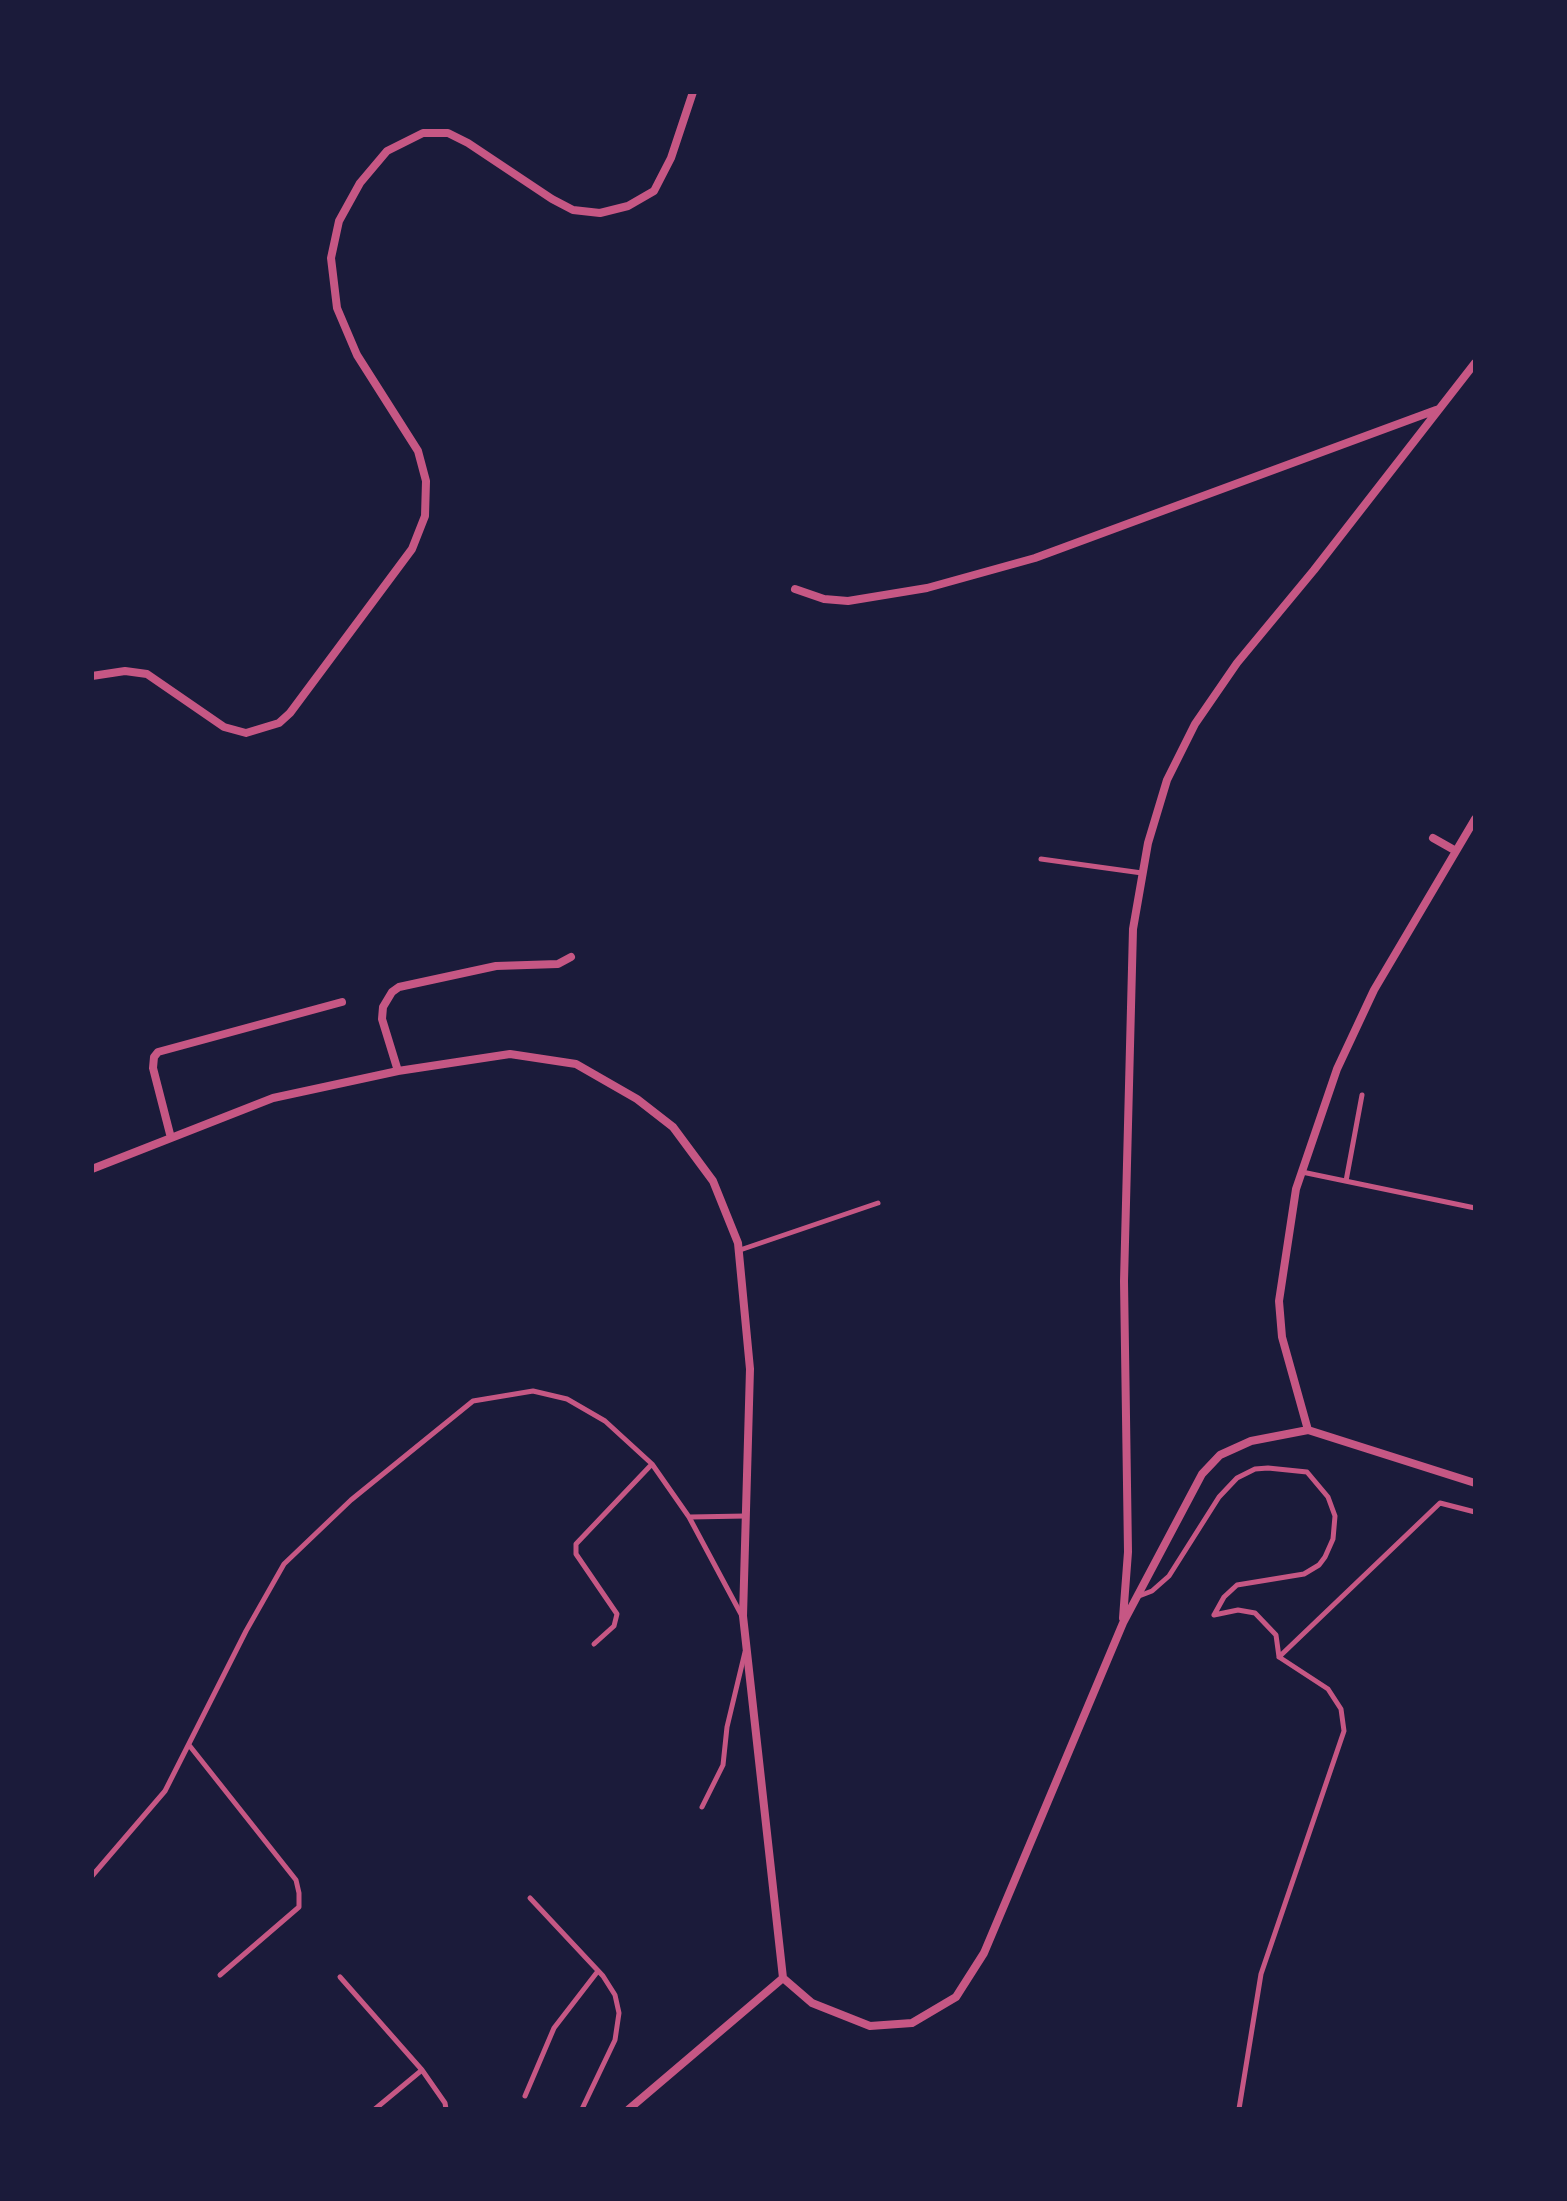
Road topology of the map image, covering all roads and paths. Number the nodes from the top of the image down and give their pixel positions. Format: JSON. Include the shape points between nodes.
{"nodes":[{"id":1,"x":693,"y":92,"type":"edge"},
{"id":2,"x":1475,"y":363,"type":"edge"},
{"id":3,"x":1436,"y":410,"type":"junction"},
{"id":4,"x":795,"y":589,"type":"dead end"},
{"id":5,"x":92,"y":676,"type":"edge"},
{"id":6,"x":1475,"y":819,"type":"edge"},
{"id":7,"x":1433,"y":838,"type":"dead end"},
{"id":8,"x":1456,"y":851,"type":"junction"},
{"id":9,"x":1041,"y":859,"type":"dead end"},
{"id":10,"x":1143,"y":873,"type":"junction"},
{"id":11,"x":571,"y":957,"type":"dead end"},
{"id":12,"x":342,"y":1002,"type":"dead end"},
{"id":13,"x":398,"y":1071,"type":"junction"},
{"id":14,"x":1362,"y":1095,"type":"dead end"},
{"id":15,"x":171,"y":1138,"type":"junction"},
{"id":16,"x":92,"y":1169,"type":"edge"},
{"id":17,"x":1301,"y":1172,"type":"junction"},
{"id":18,"x":1346,"y":1181,"type":"junction"},
{"id":19,"x":878,"y":1203,"type":"dead end"},
{"id":20,"x":1475,"y":1208,"type":"edge"},
{"id":21,"x":739,"y":1250,"type":"junction"},
{"id":22,"x":1308,"y":1430,"type":"junction"},
{"id":23,"x":652,"y":1464,"type":"junction"},
{"id":24,"x":1475,"y":1483,"type":"edge"},
{"id":25,"x":1475,"y":1512,"type":"edge"},
{"id":26,"x":746,"y":1516,"type":"junction"},
{"id":27,"x":689,"y":1517,"type":"junction"},
{"id":28,"x":1138,"y":1596,"type":"junction"},
{"id":29,"x":743,"y":1616,"type":"junction"},
{"id":30,"x":1123,"y":1623,"type":"junction"},
{"id":31,"x":594,"y":1644,"type":"dead end"},
{"id":32,"x":746,"y":1647,"type":"junction"},
{"id":33,"x":1279,"y":1657,"type":"junction"},
{"id":34,"x":189,"y":1745,"type":"junction"},
{"id":35,"x":702,"y":1807,"type":"dead end"},
{"id":36,"x":92,"y":1876,"type":"edge"},
{"id":37,"x":530,"y":1898,"type":"dead end"},
{"id":38,"x":598,"y":1971,"type":"junction"},
{"id":39,"x":220,"y":1975,"type":"dead end"},
{"id":40,"x":340,"y":1977,"type":"dead end"},
{"id":41,"x":783,"y":1978,"type":"junction"},
{"id":42,"x":422,"y":2070,"type":"junction"},
{"id":43,"x":525,"y":2096,"type":"dead end"},
{"id":44,"x":375,"y":2109,"type":"edge"},
{"id":45,"x":446,"y":2109,"type":"edge"},
{"id":46,"x":582,"y":2109,"type":"edge"},
{"id":47,"x":629,"y":2109,"type":"edge"},
{"id":48,"x":1239,"y":2109,"type":"edge"}],
"edges":[{"from":1,"to":5,"type":"street","via":[[654,191],[628,206],[600,213],[573,210],[552,199],[448,133],[423,133],[387,151],[360,183],[339,221],[331,258],[337,308],[357,355],[418,451],[426,481],[425,516],[412,549],[279,723],[246,733],[224,727],[147,674]]},
{"from":2,"to":3,"type":"street"},
{"from":3,"to":4,"type":"street","via":[[1035,558],[927,588],[848,601]]},
{"from":3,"to":10,"type":"street","via":[[1195,724],[1167,780]]},
{"from":6,"to":8,"type":"street"},
{"from":7,"to":8,"type":"street"},
{"from":8,"to":17,"type":"street","via":[[1374,990],[1337,1069]]},
{"from":9,"to":10,"type":"lane"},
{"from":10,"to":30,"type":"street","via":[[1133,929]]},
{"from":11,"to":13,"type":"street","via":[[558,964],[496,966],[399,987],[383,1007],[382,1019]]},
{"from":12,"to":15,"type":"street","via":[[158,1052],[153,1068]]},
{"from":13,"to":15,"type":"street","via":[[273,1098]]},
{"from":13,"to":21,"type":"street","via":[[510,1054],[576,1064],[673,1127],[713,1181]]},
{"from":14,"to":18,"type":"lane"},
{"from":15,"to":16,"type":"street"},
{"from":17,"to":18,"type":"lane"},
{"from":17,"to":22,"type":"street","via":[[1279,1301],[1282,1337]]},
{"from":18,"to":20,"type":"lane"},
{"from":19,"to":21,"type":"lane"},
{"from":21,"to":26,"type":"street","via":[[750,1369]]},
{"from":22,"to":24,"type":"street"},
{"from":22,"to":28,"type":"street","via":[[1251,1441],[1220,1455],[1202,1474]]},
{"from":23,"to":27,"type":"lane"},
{"from":23,"to":31,"type":"lane","via":[[576,1544],[576,1554],[617,1614],[614,1626]]},
{"from":23,"to":34,"type":"lane","via":[[605,1421],[567,1399],[533,1391],[473,1401],[351,1500],[284,1564]]},
{"from":25,"to":33,"type":"lane","via":[[1440,1503]]},
{"from":26,"to":27,"type":"lane"},
{"from":26,"to":29,"type":"street"},
{"from":27,"to":29,"type":"lane"},
{"from":28,"to":30,"type":"street"},
{"from":28,"to":33,"type":"lane","via":[[1169,1576],[1237,1478],[1255,1469],[1307,1472],[1328,1497],[1335,1516],[1325,1557],[1304,1574],[1237,1585],[1214,1615],[1255,1613],[1276,1635]]},
{"from":29,"to":32,"type":"street"},
{"from":30,"to":41,"type":"street","via":[[984,1953],[956,1997],[912,2023],[870,2026],[812,2003]]},
{"from":32,"to":35,"type":"lane","via":[[723,1765]]},
{"from":32,"to":41,"type":"street"},
{"from":33,"to":48,"type":"lane","via":[[1328,1689],[1341,1709],[1344,1731],[1261,1974]]},
{"from":34,"to":36,"type":"lane","via":[[165,1791]]},
{"from":34,"to":39,"type":"lane","via":[[296,1880],[299,1893],[299,1907]]},
{"from":37,"to":38,"type":"lane"},
{"from":38,"to":43,"type":"lane","via":[[554,2028]]},
{"from":38,"to":46,"type":"lane","via":[[615,1995],[619,2026]]},
{"from":40,"to":42,"type":"lane"},
{"from":41,"to":47,"type":"street"},
{"from":42,"to":44,"type":"lane"},
{"from":42,"to":45,"type":"lane"}]}
